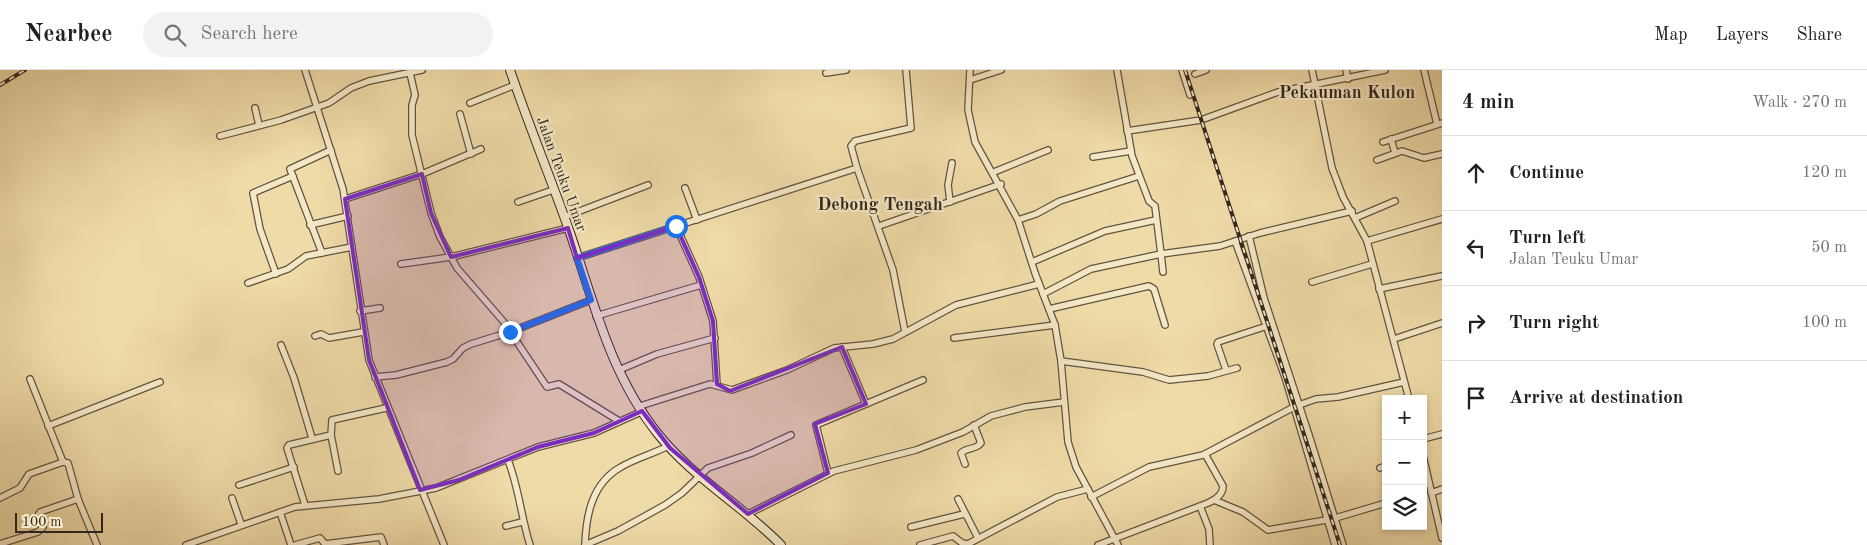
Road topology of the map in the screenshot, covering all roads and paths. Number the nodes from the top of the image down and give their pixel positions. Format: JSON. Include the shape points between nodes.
{"nodes":[{"id":1,"x":305,"y":70,"type":"edge"},
{"id":2,"x":422,"y":70,"type":"edge"},
{"id":3,"x":510,"y":70,"type":"edge"},
{"id":4,"x":846,"y":70,"type":"edge"},
{"id":5,"x":906,"y":70,"type":"edge"},
{"id":6,"x":970,"y":70,"type":"edge"},
{"id":7,"x":1001,"y":70,"type":"edge"},
{"id":8,"x":1117,"y":70,"type":"edge"},
{"id":9,"x":1182,"y":70,"type":"edge"},
{"id":10,"x":1206,"y":70,"type":"edge"},
{"id":11,"x":1312,"y":70,"type":"edge"},
{"id":12,"x":1346,"y":70,"type":"edge"},
{"id":13,"x":1385,"y":70,"type":"edge"},
{"id":14,"x":1424,"y":70,"type":"edge"},
{"id":15,"x":826,"y":72,"type":"dead end"},
{"id":16,"x":410,"y":73,"type":"junction"},
{"id":17,"x":1195,"y":74,"type":"dead end"},
{"id":18,"x":1348,"y":79,"type":"junction"},
{"id":19,"x":970,"y":80,"type":"junction"},
{"id":20,"x":515,"y":85,"type":"junction"},
{"id":21,"x":1316,"y":85,"type":"junction"},
{"id":22,"x":1190,"y":95,"type":"dead end"},
{"id":23,"x":470,"y":103,"type":"dead end"},
{"id":24,"x":317,"y":106,"type":"junction"},
{"id":25,"x":255,"y":108,"type":"dead end"},
{"id":26,"x":460,"y":114,"type":"dead end"},
{"id":27,"x":1440,"y":124,"type":"edge"},
{"id":28,"x":259,"y":125,"type":"junction"},
{"id":29,"x":1127,"y":131,"type":"junction"},
{"id":30,"x":220,"y":136,"type":"dead end"},
{"id":31,"x":1391,"y":139,"type":"junction"},
{"id":32,"x":1383,"y":142,"type":"dead end"},
{"id":33,"x":482,"y":149,"type":"dead end"},
{"id":34,"x":331,"y":150,"type":"junction"},
{"id":35,"x":1048,"y":150,"type":"dead end"},
{"id":36,"x":1131,"y":151,"type":"junction"},
{"id":37,"x":1395,"y":153,"type":"junction"},
{"id":38,"x":471,"y":154,"type":"junction"},
{"id":39,"x":1442,"y":154,"type":"edge"},
{"id":40,"x":1093,"y":157,"type":"dead end"},
{"id":41,"x":1378,"y":160,"type":"dead end"},
{"id":42,"x":952,"y":163,"type":"dead end"},
{"id":43,"x":857,"y":168,"type":"junction"},
{"id":44,"x":994,"y":172,"type":"junction"},
{"id":45,"x":422,"y":174,"type":"junction"},
{"id":46,"x":293,"y":176,"type":"junction"},
{"id":47,"x":1139,"y":176,"type":"junction"},
{"id":48,"x":1001,"y":184,"type":"junction"},
{"id":49,"x":648,"y":185,"type":"dead end"},
{"id":50,"x":685,"y":188,"type":"dead end"},
{"id":51,"x":553,"y":190,"type":"junction"},
{"id":52,"x":345,"y":200,"type":"junction"},
{"id":53,"x":1395,"y":201,"type":"dead end"},
{"id":54,"x":518,"y":202,"type":"dead end"},
{"id":55,"x":950,"y":202,"type":"junction"},
{"id":56,"x":1352,"y":211,"type":"junction"},
{"id":57,"x":348,"y":216,"type":"junction"},
{"id":58,"x":564,"y":217,"type":"junction"},
{"id":59,"x":1355,"y":218,"type":"junction"},
{"id":60,"x":1442,"y":219,"type":"edge"},
{"id":61,"x":697,"y":220,"type":"junction"},
{"id":62,"x":1018,"y":220,"type":"junction"},
{"id":63,"x":1156,"y":220,"type":"junction"},
{"id":64,"x":310,"y":225,"type":"junction"},
{"id":65,"x":676,"y":226,"type":"junction"},
{"id":66,"x":879,"y":226,"type":"junction"},
{"id":67,"x":568,"y":228,"type":"junction"},
{"id":68,"x":1249,"y":236,"type":"junction"},
{"id":69,"x":1235,"y":241,"type":"junction"},
{"id":70,"x":1366,"y":241,"type":"junction"},
{"id":71,"x":352,"y":248,"type":"junction"},
{"id":72,"x":322,"y":253,"type":"junction"},
{"id":73,"x":1161,"y":254,"type":"junction"},
{"id":74,"x":451,"y":257,"type":"junction"},
{"id":75,"x":577,"y":258,"type":"junction"},
{"id":76,"x":1032,"y":262,"type":"junction"},
{"id":77,"x":401,"y":264,"type":"dead end"},
{"id":78,"x":1372,"y":264,"type":"junction"},
{"id":79,"x":1163,"y":272,"type":"dead end"},
{"id":80,"x":276,"y":274,"type":"junction"},
{"id":81,"x":1442,"y":276,"type":"edge"},
{"id":82,"x":1312,"y":282,"type":"dead end"},
{"id":83,"x":248,"y":283,"type":"dead end"},
{"id":84,"x":1039,"y":284,"type":"junction"},
{"id":85,"x":701,"y":285,"type":"junction"},
{"id":86,"x":1379,"y":289,"type":"junction"},
{"id":87,"x":1043,"y":294,"type":"junction"},
{"id":88,"x":591,"y":300,"type":"junction"},
{"id":89,"x":380,"y":308,"type":"dead end"},
{"id":90,"x":1049,"y":310,"type":"junction"},
{"id":91,"x":360,"y":311,"type":"junction"},
{"id":92,"x":596,"y":316,"type":"junction"},
{"id":93,"x":1442,"y":323,"type":"edge"},
{"id":94,"x":1055,"y":324,"type":"junction"},
{"id":95,"x":1165,"y":325,"type":"dead end"},
{"id":96,"x":1267,"y":326,"type":"junction"},
{"id":97,"x":363,"y":332,"type":"junction"},
{"id":98,"x":510,"y":332,"type":"junction"},
{"id":99,"x":905,"y":332,"type":"junction"},
{"id":100,"x":315,"y":336,"type":"dead end"},
{"id":101,"x":715,"y":338,"type":"junction"},
{"id":102,"x":954,"y":338,"type":"dead end"},
{"id":103,"x":1394,"y":339,"type":"junction"},
{"id":104,"x":280,"y":345,"type":"dead end"},
{"id":105,"x":842,"y":347,"type":"junction"},
{"id":106,"x":1062,"y":361,"type":"junction"},
{"id":107,"x":1237,"y":368,"type":"dead end"},
{"id":108,"x":619,"y":370,"type":"junction"},
{"id":109,"x":1226,"y":370,"type":"junction"},
{"id":110,"x":375,"y":377,"type":"junction"},
{"id":111,"x":30,"y":379,"type":"dead end"},
{"id":112,"x":923,"y":380,"type":"dead end"},
{"id":113,"x":160,"y":382,"type":"dead end"},
{"id":114,"x":1404,"y":382,"type":"junction"},
{"id":115,"x":717,"y":384,"type":"junction"},
{"id":116,"x":1408,"y":395,"type":"edge"},
{"id":117,"x":1064,"y":402,"type":"junction"},
{"id":118,"x":866,"y":404,"type":"junction"},
{"id":119,"x":1296,"y":406,"type":"junction"},
{"id":120,"x":386,"y":408,"type":"junction"},
{"id":121,"x":641,"y":409,"type":"junction"},
{"id":122,"x":619,"y":420,"type":"junction"},
{"id":123,"x":974,"y":425,"type":"junction"},
{"id":124,"x":48,"y":426,"type":"junction"},
{"id":125,"x":792,"y":434,"type":"dead end"},
{"id":126,"x":1442,"y":434,"type":"edge"},
{"id":127,"x":331,"y":435,"type":"junction"},
{"id":128,"x":312,"y":438,"type":"junction"},
{"id":129,"x":1427,"y":438,"type":"edge"},
{"id":130,"x":668,"y":446,"type":"junction"},
{"id":131,"x":1205,"y":454,"type":"junction"},
{"id":132,"x":508,"y":460,"type":"junction"},
{"id":133,"x":63,"y":462,"type":"junction"},
{"id":134,"x":965,"y":464,"type":"dead end"},
{"id":135,"x":294,"y":467,"type":"junction"},
{"id":136,"x":338,"y":471,"type":"dead end"},
{"id":137,"x":828,"y":473,"type":"junction"},
{"id":138,"x":701,"y":475,"type":"junction"},
{"id":139,"x":1427,"y":476,"type":"edge"},
{"id":140,"x":239,"y":486,"type":"dead end"},
{"id":141,"x":1088,"y":489,"type":"junction"},
{"id":142,"x":1442,"y":489,"type":"edge"},
{"id":143,"x":420,"y":490,"type":"junction"},
{"id":144,"x":1430,"y":491,"type":"junction"},
{"id":145,"x":1091,"y":496,"type":"junction"},
{"id":146,"x":0,"y":498,"type":"edge"},
{"id":147,"x":232,"y":498,"type":"dead end"},
{"id":148,"x":78,"y":499,"type":"junction"},
{"id":149,"x":958,"y":499,"type":"dead end"},
{"id":150,"x":1214,"y":500,"type":"junction"},
{"id":151,"x":1382,"y":503,"type":"edge"},
{"id":152,"x":305,"y":505,"type":"junction"},
{"id":153,"x":1200,"y":506,"type":"junction"},
{"id":154,"x":280,"y":512,"type":"junction"},
{"id":155,"x":748,"y":514,"type":"junction"},
{"id":156,"x":964,"y":514,"type":"junction"},
{"id":157,"x":1336,"y":518,"type":"junction"},
{"id":158,"x":1328,"y":520,"type":"junction"},
{"id":159,"x":522,"y":522,"type":"junction"},
{"id":160,"x":241,"y":524,"type":"junction"},
{"id":161,"x":506,"y":526,"type":"dead end"},
{"id":162,"x":911,"y":527,"type":"dead end"},
{"id":163,"x":1115,"y":537,"type":"junction"},
{"id":164,"x":978,"y":538,"type":"junction"},
{"id":165,"x":1442,"y":538,"type":"edge"},
{"id":166,"x":777,"y":543,"type":"edge"},
{"id":167,"x":0,"y":544,"type":"edge"},
{"id":168,"x":97,"y":545,"type":"edge"},
{"id":169,"x":186,"y":545,"type":"edge"},
{"id":170,"x":291,"y":545,"type":"edge"},
{"id":171,"x":295,"y":545,"type":"edge"},
{"id":172,"x":384,"y":545,"type":"edge"},
{"id":173,"x":444,"y":545,"type":"edge"},
{"id":174,"x":530,"y":545,"type":"edge"},
{"id":175,"x":585,"y":545,"type":"edge"},
{"id":176,"x":920,"y":545,"type":"edge"},
{"id":177,"x":1098,"y":545,"type":"edge"},
{"id":178,"x":1118,"y":545,"type":"edge"},
{"id":179,"x":1210,"y":545,"type":"edge"},
{"id":180,"x":1336,"y":545,"type":"edge"},
{"id":181,"x":1343,"y":545,"type":"edge"}],
"edges":[{"from":1,"to":24,"type":"street"},
{"from":2,"to":16,"type":"street"},
{"from":3,"to":20,"type":"main road","name":"Jalan Teuku Umar"},
{"from":4,"to":15,"type":"street"},
{"from":5,"to":43,"type":"street","via":[[912,128],[855,141],[851,146]]},
{"from":6,"to":19,"type":"street"},
{"from":7,"to":19,"type":"street"},
{"from":8,"to":29,"type":"street"},
{"from":9,"to":22,"type":"street"},
{"from":10,"to":17,"type":"street"},
{"from":11,"to":21,"type":"street"},
{"from":12,"to":18,"type":"street"},
{"from":13,"to":18,"type":"street"},
{"from":14,"to":27,"type":"street"},
{"from":16,"to":24,"type":"street","via":[[369,81]]},
{"from":16,"to":45,"type":"street","via":[[415,95],[411,126]]},
{"from":18,"to":21,"type":"street"},
{"from":19,"to":44,"type":"street","via":[[968,110],[971,127],[975,142]]},
{"from":20,"to":23,"type":"street"},
{"from":20,"to":51,"type":"main road","name":"Jalan Teuku Umar"},
{"from":21,"to":29,"type":"street","via":[[1278,92],[1201,120]]},
{"from":21,"to":56,"type":"street","via":[[1330,161]]},
{"from":24,"to":28,"type":"street"},
{"from":24,"to":34,"type":"street"},
{"from":25,"to":28,"type":"street"},
{"from":26,"to":38,"type":"street"},
{"from":27,"to":31,"type":"street"},
{"from":28,"to":30,"type":"street"},
{"from":29,"to":36,"type":"street"},
{"from":31,"to":32,"type":"street"},
{"from":31,"to":37,"type":"street"},
{"from":33,"to":38,"type":"street"},
{"from":34,"to":46,"type":"street","via":[[291,167]]},
{"from":34,"to":52,"type":"street"},
{"from":35,"to":44,"type":"street"},
{"from":36,"to":40,"type":"street"},
{"from":36,"to":47,"type":"street"},
{"from":37,"to":39,"type":"street","via":[[1404,152],[1424,158]]},
{"from":37,"to":41,"type":"street"},
{"from":38,"to":45,"type":"street"},
{"from":42,"to":55,"type":"street","via":[[948,185]]},
{"from":43,"to":61,"type":"street"},
{"from":43,"to":66,"type":"street"},
{"from":44,"to":48,"type":"street"},
{"from":45,"to":52,"type":"street"},
{"from":45,"to":74,"type":"street","via":[[433,219]]},
{"from":46,"to":64,"type":"street"},
{"from":46,"to":80,"type":"street","via":[[253,193],[260,230]]},
{"from":47,"to":62,"type":"street","via":[[1060,201]]},
{"from":47,"to":63,"type":"street","via":[[1149,202],[1155,206]]},
{"from":48,"to":55,"type":"street"},
{"from":48,"to":62,"type":"street"},
{"from":49,"to":58,"type":"street"},
{"from":50,"to":61,"type":"street"},
{"from":51,"to":54,"type":"street"},
{"from":51,"to":58,"type":"main road","name":"Jalan Teuku Umar"},
{"from":52,"to":57,"type":"street"},
{"from":53,"to":59,"type":"street"},
{"from":55,"to":66,"type":"street"},
{"from":56,"to":59,"type":"street"},
{"from":56,"to":68,"type":"street"},
{"from":57,"to":64,"type":"street"},
{"from":57,"to":71,"type":"street"},
{"from":58,"to":67,"type":"main road","name":"Jalan Teuku Umar"},
{"from":59,"to":70,"type":"street"},
{"from":60,"to":70,"type":"street"},
{"from":61,"to":65,"type":"street"},
{"from":62,"to":76,"type":"street"},
{"from":63,"to":73,"type":"street"},
{"from":63,"to":76,"type":"street","via":[[1105,231]]},
{"from":64,"to":72,"type":"street"},
{"from":65,"to":75,"type":"street"},
{"from":65,"to":85,"type":"street"},
{"from":66,"to":99,"type":"street","via":[[899,292]]},
{"from":67,"to":74,"type":"street"},
{"from":67,"to":75,"type":"main road","name":"Jalan Teuku Umar"},
{"from":68,"to":69,"type":"street"},
{"from":68,"to":119,"type":"street"},
{"from":69,"to":73,"type":"street"},
{"from":69,"to":96,"type":"street"},
{"from":70,"to":78,"type":"street"},
{"from":71,"to":72,"type":"street"},
{"from":71,"to":91,"type":"street"},
{"from":72,"to":80,"type":"street","via":[[306,256]]},
{"from":73,"to":79,"type":"street"},
{"from":73,"to":87,"type":"street","via":[[1091,269]]},
{"from":74,"to":77,"type":"street"},
{"from":74,"to":98,"type":"street"},
{"from":75,"to":88,"type":"main road","name":"Jalan Teuku Umar"},
{"from":76,"to":84,"type":"street"},
{"from":78,"to":82,"type":"street"},
{"from":78,"to":86,"type":"street"},
{"from":80,"to":83,"type":"street"},
{"from":81,"to":86,"type":"street"},
{"from":84,"to":87,"type":"street"},
{"from":84,"to":99,"type":"street","via":[[956,305]]},
{"from":85,"to":92,"type":"street"},
{"from":85,"to":101,"type":"street"},
{"from":86,"to":103,"type":"street"},
{"from":87,"to":90,"type":"street"},
{"from":88,"to":92,"type":"main road","name":"Jalan Teuku Umar"},
{"from":88,"to":98,"type":"street"},
{"from":89,"to":91,"type":"street"},
{"from":90,"to":94,"type":"street"},
{"from":90,"to":95,"type":"street","via":[[1149,286],[1154,289]]},
{"from":91,"to":97,"type":"street"},
{"from":92,"to":108,"type":"main road","name":"Jalan Teuku Umar"},
{"from":93,"to":103,"type":"street"},
{"from":94,"to":102,"type":"street"},
{"from":94,"to":106,"type":"street"},
{"from":96,"to":109,"type":"street","via":[[1217,343]]},
{"from":96,"to":119,"type":"street"},
{"from":97,"to":100,"type":"street","via":[[329,338],[321,334]]},
{"from":97,"to":110,"type":"street"},
{"from":98,"to":110,"type":"street","via":[[463,348],[453,359],[441,364]]},
{"from":98,"to":122,"type":"street","via":[[547,387],[559,384]]},
{"from":99,"to":105,"type":"street","via":[[894,339],[873,344]]},
{"from":101,"to":108,"type":"street","via":[[657,354]]},
{"from":101,"to":115,"type":"street"},
{"from":103,"to":114,"type":"street"},
{"from":104,"to":128,"type":"street","via":[[294,378]]},
{"from":105,"to":115,"type":"street","via":[[732,390]]},
{"from":105,"to":118,"type":"street"},
{"from":106,"to":109,"type":"street","via":[[1136,370],[1169,380],[1208,376]]},
{"from":106,"to":117,"type":"street"},
{"from":107,"to":109,"type":"street"},
{"from":108,"to":121,"type":"main road","name":"Jalan Teuku Umar"},
{"from":110,"to":120,"type":"street"},
{"from":111,"to":124,"type":"street"},
{"from":112,"to":118,"type":"street"},
{"from":113,"to":124,"type":"street"},
{"from":114,"to":116,"type":"street"},
{"from":114,"to":119,"type":"street"},
{"from":115,"to":121,"type":"street","via":[[690,388]]},
{"from":117,"to":123,"type":"street","via":[[1024,407],[991,416]]},
{"from":117,"to":141,"type":"street","via":[[1068,442]]},
{"from":118,"to":137,"type":"street","via":[[816,425]]},
{"from":119,"to":131,"type":"street"},
{"from":119,"to":157,"type":"street"},
{"from":119,"to":158,"type":"street"},
{"from":120,"to":127,"type":"street","via":[[332,420]]},
{"from":120,"to":143,"type":"street"},
{"from":121,"to":122,"type":"street"},
{"from":121,"to":130,"type":"main road","name":"Jalan Teuku Umar"},
{"from":122,"to":132,"type":"street","via":[[594,433],[538,447]]},
{"from":123,"to":134,"type":"street","via":[[981,443],[961,453]]},
{"from":123,"to":137,"type":"street","via":[[916,450]]},
{"from":124,"to":133,"type":"street"},
{"from":125,"to":138,"type":"street","via":[[752,453],[713,465]]},
{"from":126,"to":129,"type":"street"},
{"from":127,"to":128,"type":"street"},
{"from":127,"to":136,"type":"street"},
{"from":128,"to":135,"type":"street","via":[[288,446]]},
{"from":130,"to":138,"type":"main road","name":"Jalan Teuku Umar"},
{"from":130,"to":175,"type":"street","via":[[622,466],[602,483],[586,521]]},
{"from":131,"to":145,"type":"street","via":[[1149,466]]},
{"from":131,"to":150,"type":"street","via":[[1223,486],[1221,494]]},
{"from":132,"to":143,"type":"street","via":[[436,488]]},
{"from":132,"to":159,"type":"street","via":[[516,481]]},
{"from":133,"to":146,"type":"street","via":[[29,474],[20,488]]},
{"from":133,"to":148,"type":"street","via":[[70,467]]},
{"from":135,"to":140,"type":"street"},
{"from":135,"to":152,"type":"street"},
{"from":137,"to":155,"type":"street"},
{"from":138,"to":155,"type":"main road","name":"Jalan Teuku Umar"},
{"from":138,"to":175,"type":"street","via":[[665,505]]},
{"from":139,"to":144,"type":"street"},
{"from":141,"to":145,"type":"street"},
{"from":141,"to":164,"type":"street","via":[[1057,497]]},
{"from":142,"to":144,"type":"street"},
{"from":143,"to":152,"type":"street","via":[[379,499]]},
{"from":143,"to":173,"type":"street"},
{"from":144,"to":165,"type":"street"},
{"from":145,"to":163,"type":"street"},
{"from":147,"to":160,"type":"street"},
{"from":148,"to":167,"type":"street","via":[[40,512],[37,517],[43,527],[38,532]]},
{"from":148,"to":168,"type":"street"},
{"from":149,"to":156,"type":"street"},
{"from":150,"to":153,"type":"street"},
{"from":150,"to":158,"type":"street","via":[[1243,512],[1268,530]]},
{"from":151,"to":157,"type":"street"},
{"from":152,"to":154,"type":"street"},
{"from":153,"to":163,"type":"street"},
{"from":153,"to":179,"type":"street","via":[[1209,529]]},
{"from":154,"to":160,"type":"street"},
{"from":154,"to":170,"type":"street"},
{"from":155,"to":166,"type":"main road","name":"Jalan Teuku Umar"},
{"from":156,"to":162,"type":"street"},
{"from":156,"to":164,"type":"street"},
{"from":157,"to":158,"type":"street"},
{"from":157,"to":181,"type":"street"},
{"from":158,"to":180,"type":"street"},
{"from":159,"to":161,"type":"street"},
{"from":159,"to":174,"type":"street"},
{"from":160,"to":169,"type":"street"},
{"from":163,"to":177,"type":"street"},
{"from":163,"to":178,"type":"street"},
{"from":164,"to":176,"type":"street","via":[[965,544],[953,536]]},
{"from":171,"to":172,"type":"street","via":[[320,538],[325,544],[382,537]]}]}
